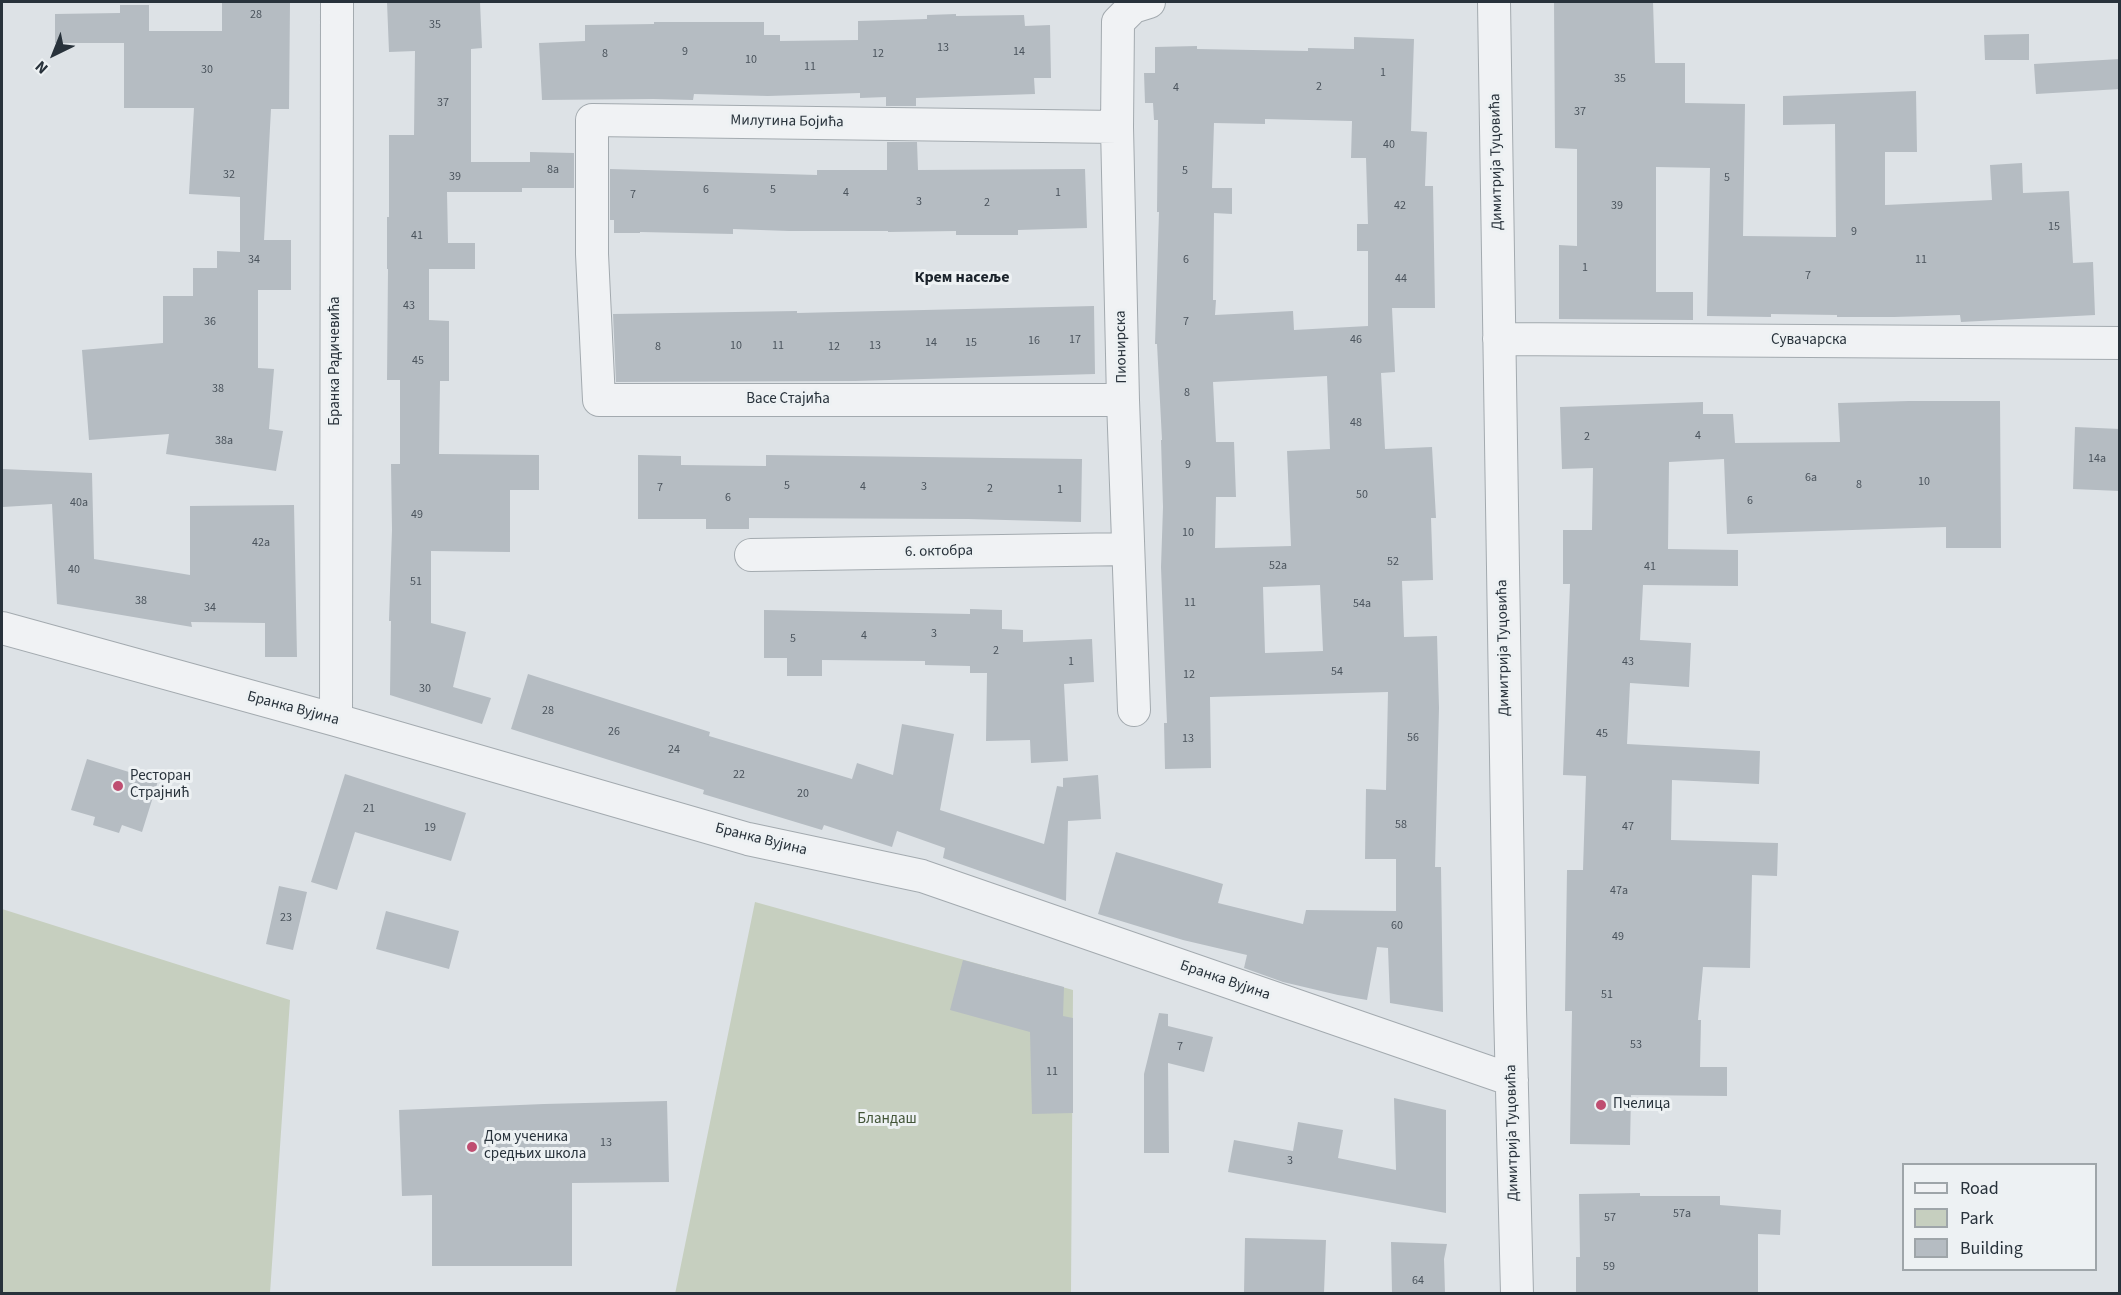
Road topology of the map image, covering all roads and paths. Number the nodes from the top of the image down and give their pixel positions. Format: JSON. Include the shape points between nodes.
{"nodes":[{"id":1,"x":337,"y":2,"type":"edge"},
{"id":2,"x":1149,"y":2,"type":"edge"},
{"id":3,"x":1494,"y":2,"type":"edge"},
{"id":4,"x":1117,"y":127,"type":"junction"},
{"id":5,"x":592,"y":254,"type":"joint"},
{"id":6,"x":1499,"y":339,"type":"junction"},
{"id":7,"x":2120,"y":343,"type":"edge"},
{"id":8,"x":1123,"y":400,"type":"junction"},
{"id":9,"x":1128,"y":549,"type":"junction"},
{"id":10,"x":751,"y":555,"type":"dead end"},
{"id":11,"x":2,"y":628,"type":"edge"},
{"id":12,"x":1134,"y":710,"type":"dead end"},
{"id":13,"x":336,"y":720,"type":"junction"},
{"id":14,"x":1512,"y":1080,"type":"junction"},
{"id":15,"x":1517,"y":1293,"type":"edge"}],
"edges":[{"from":1,"to":13,"type":"street","name":"Бранка Радичевића"},
{"from":2,"to":4,"type":"street","name":"Пионирска","via":[[1133,7],[1118,22]]},
{"from":3,"to":6,"type":"street","name":"Димитрија Туцовића"},
{"from":4,"to":5,"type":"street","name":"Милутина Бојића","via":[[592,120]]},
{"from":4,"to":8,"type":"street","name":"Пионирска"},
{"from":5,"to":8,"type":"street","name":"Васе Стајића","via":[[599,400]]},
{"from":6,"to":7,"type":"street","name":"Сувачарска"},
{"from":6,"to":14,"type":"street","name":"Димитрија Туцовића"},
{"from":8,"to":9,"type":"street","name":"Пионирска"},
{"from":9,"to":10,"type":"street","name":"6. октобра"},
{"from":9,"to":12,"type":"street","name":"Пионирска"},
{"from":11,"to":13,"type":"street","name":"Бранка Вујина"},
{"from":13,"to":14,"type":"street","name":"Бранка Вујина","via":[[748,839],[922,876]]},
{"from":14,"to":15,"type":"street","name":"Димитрија Туцовића"}]}
